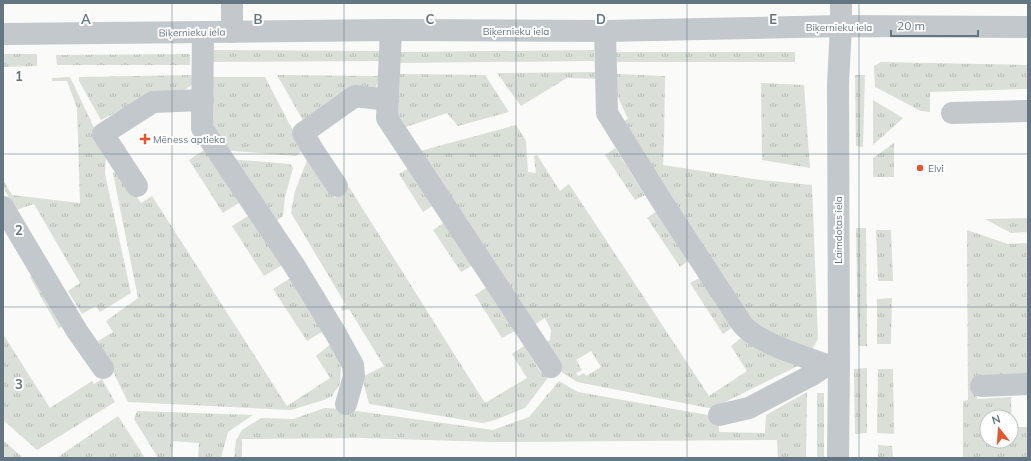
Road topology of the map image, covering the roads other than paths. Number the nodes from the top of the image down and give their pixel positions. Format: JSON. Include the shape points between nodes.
{"nodes":[{"id":1,"x":232,"y":3,"type":"edge"},
{"id":2,"x":840,"y":3,"type":"edge"},
{"id":3,"x":841,"y":26,"type":"junction"},
{"id":4,"x":1028,"y":27,"type":"edge"},
{"id":5,"x":391,"y":30,"type":"junction"},
{"id":6,"x":605,"y":31,"type":"junction"},
{"id":7,"x":203,"y":32,"type":"junction"},
{"id":8,"x":232,"y":32,"type":"junction"},
{"id":9,"x":3,"y":34,"type":"edge"},
{"id":10,"x":203,"y":100,"type":"junction"},
{"id":11,"x":388,"y":100,"type":"junction"},
{"id":12,"x":1028,"y":111,"type":"edge"},
{"id":13,"x":952,"y":113,"type":"dead end"},
{"id":14,"x":137,"y":186,"type":"dead end"},
{"id":15,"x":337,"y":186,"type":"dead end"},
{"id":16,"x":3,"y":207,"type":"edge"},
{"id":17,"x":833,"y":364,"type":"junction"},
{"id":18,"x":551,"y":367,"type":"dead end"},
{"id":19,"x":103,"y":368,"type":"dead end"},
{"id":20,"x":1028,"y":384,"type":"edge"},
{"id":21,"x":981,"y":386,"type":"dead end"},
{"id":22,"x":346,"y":404,"type":"dead end"},
{"id":23,"x":718,"y":415,"type":"dead end"},
{"id":24,"x":838,"y":458,"type":"edge"}],
"edges":[{"from":1,"to":8,"type":"street"},
{"from":2,"to":3,"type":"street","name":"Laimdotas iela"},
{"from":3,"to":4,"type":"street","name":"Biķernieku iela"},
{"from":3,"to":6,"type":"street","name":"Biķernieku iela"},
{"from":3,"to":17,"type":"street","name":"Laimdotas iela"},
{"from":5,"to":6,"type":"street","name":"Biķernieku iela"},
{"from":5,"to":8,"type":"street","name":"Biķernieku iela"},
{"from":5,"to":11,"type":"street"},
{"from":6,"to":17,"type":"street","via":[[607,113],[746,330],[760,339]]},
{"from":7,"to":8,"type":"street","name":"Biķernieku iela"},
{"from":7,"to":9,"type":"street","name":"Biķernieku iela"},
{"from":7,"to":10,"type":"street"},
{"from":10,"to":14,"type":"street","via":[[153,102],[103,134]]},
{"from":10,"to":22,"type":"street","via":[[202,128],[294,265],[353,365],[354,376]]},
{"from":11,"to":15,"type":"street","via":[[355,96],[303,133]]},
{"from":11,"to":18,"type":"street","via":[[387,118]]},
{"from":12,"to":13,"type":"street"},
{"from":16,"to":19,"type":"street","via":[[77,331]]},
{"from":17,"to":23,"type":"street","via":[[749,408]]},
{"from":17,"to":24,"type":"street","name":"Laimdotas iela"},
{"from":20,"to":21,"type":"street"}]}
